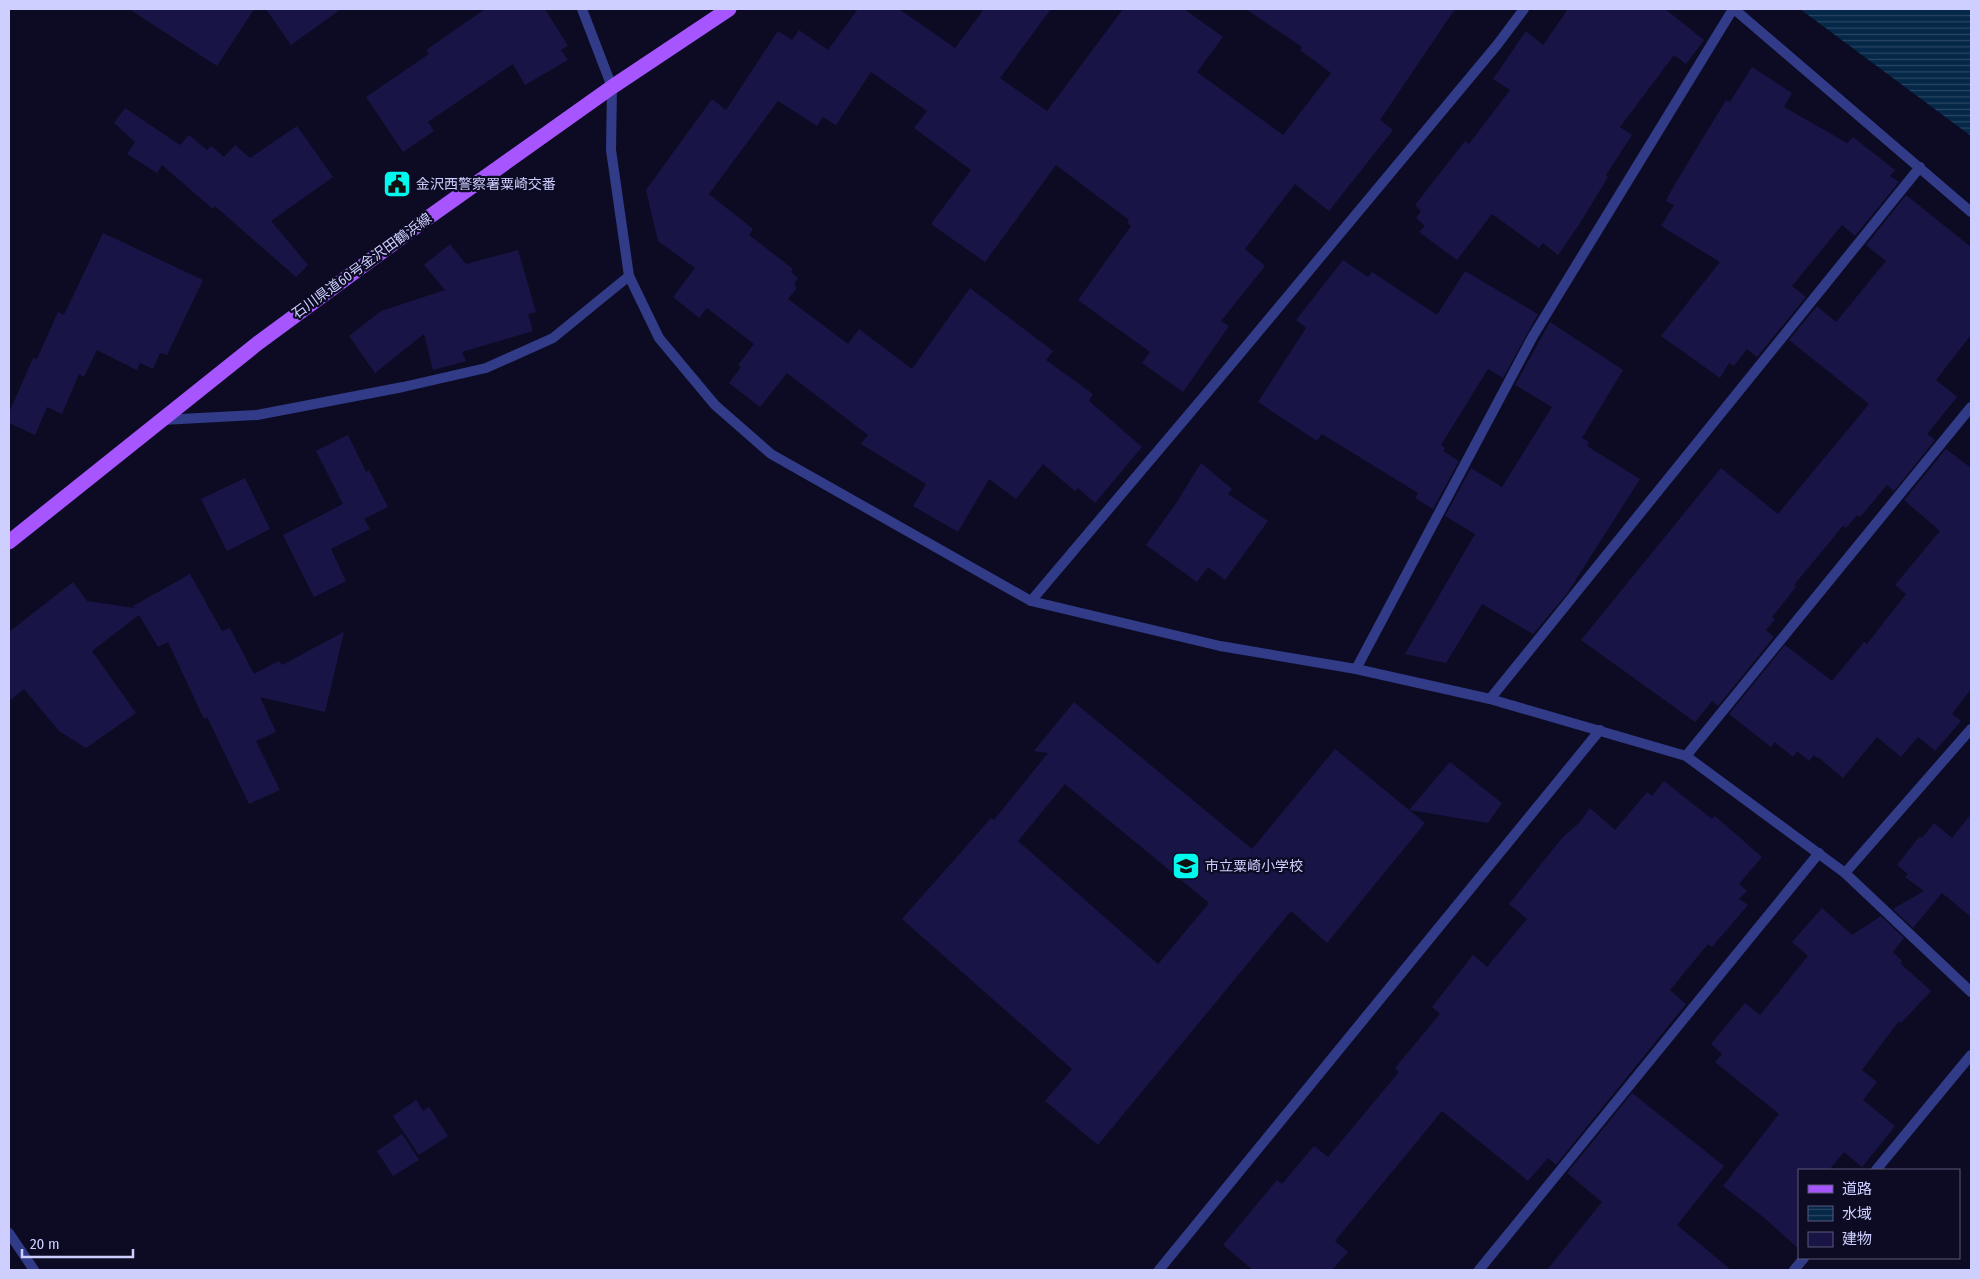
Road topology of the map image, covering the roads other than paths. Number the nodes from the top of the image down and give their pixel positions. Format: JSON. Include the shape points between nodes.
{"nodes":[{"id":1,"x":582,"y":9,"type":"edge"},
{"id":2,"x":729,"y":9,"type":"edge"},
{"id":3,"x":1524,"y":9,"type":"edge"},
{"id":4,"x":1734,"y":9,"type":"edge"},
{"id":5,"x":612,"y":87,"type":"junction"},
{"id":6,"x":1920,"y":167,"type":"junction"},
{"id":7,"x":1971,"y":212,"type":"edge"},
{"id":8,"x":629,"y":276,"type":"junction"},
{"id":9,"x":1971,"y":407,"type":"edge"},
{"id":10,"x":162,"y":420,"type":"junction"},
{"id":11,"x":9,"y":542,"type":"edge"},
{"id":12,"x":1031,"y":601,"type":"junction"},
{"id":13,"x":1356,"y":669,"type":"junction"},
{"id":14,"x":1490,"y":698,"type":"junction"},
{"id":15,"x":1971,"y":728,"type":"edge"},
{"id":16,"x":1600,"y":730,"type":"junction"},
{"id":17,"x":1686,"y":756,"type":"junction"},
{"id":18,"x":1819,"y":853,"type":"junction"},
{"id":19,"x":1845,"y":873,"type":"junction"},
{"id":20,"x":1971,"y":992,"type":"edge"},
{"id":21,"x":1971,"y":1055,"type":"edge"},
{"id":22,"x":1877,"y":1169,"type":"edge"},
{"id":23,"x":9,"y":1233,"type":"edge"},
{"id":24,"x":1803,"y":1259,"type":"edge"},
{"id":25,"x":34,"y":1270,"type":"edge"},
{"id":26,"x":1159,"y":1270,"type":"edge"},
{"id":27,"x":1478,"y":1270,"type":"edge"},
{"id":28,"x":1794,"y":1270,"type":"edge"}],
"edges":[{"from":1,"to":5,"type":"street"},
{"from":2,"to":5,"type":"main road","name":"石川県道60号金沢田鶴浜線"},
{"from":3,"to":12,"type":"street","via":[[1246,347]]},
{"from":4,"to":6,"type":"street"},
{"from":4,"to":13,"type":"street","via":[[1533,336]]},
{"from":5,"to":8,"type":"street","via":[[611,150]]},
{"from":5,"to":10,"type":"main road","name":"石川県道60号金沢田鶴浜線","via":[[273,332]]},
{"from":6,"to":7,"type":"street"},
{"from":6,"to":14,"type":"street"},
{"from":8,"to":10,"type":"street","via":[[552,338],[486,368],[257,415]]},
{"from":8,"to":12,"type":"street","via":[[659,338],[715,406],[771,454]]},
{"from":9,"to":17,"type":"street"},
{"from":10,"to":11,"type":"main road","name":"石川県道60号金沢田鶴浜線"},
{"from":12,"to":13,"type":"street","via":[[1220,646]]},
{"from":13,"to":14,"type":"street"},
{"from":14,"to":16,"type":"street"},
{"from":15,"to":19,"type":"street"},
{"from":16,"to":17,"type":"street"},
{"from":16,"to":26,"type":"street"},
{"from":17,"to":18,"type":"street"},
{"from":18,"to":19,"type":"street"},
{"from":18,"to":27,"type":"street"},
{"from":19,"to":20,"type":"street"},
{"from":21,"to":22,"type":"street"},
{"from":23,"to":25,"type":"street"},
{"from":24,"to":28,"type":"street"}]}
